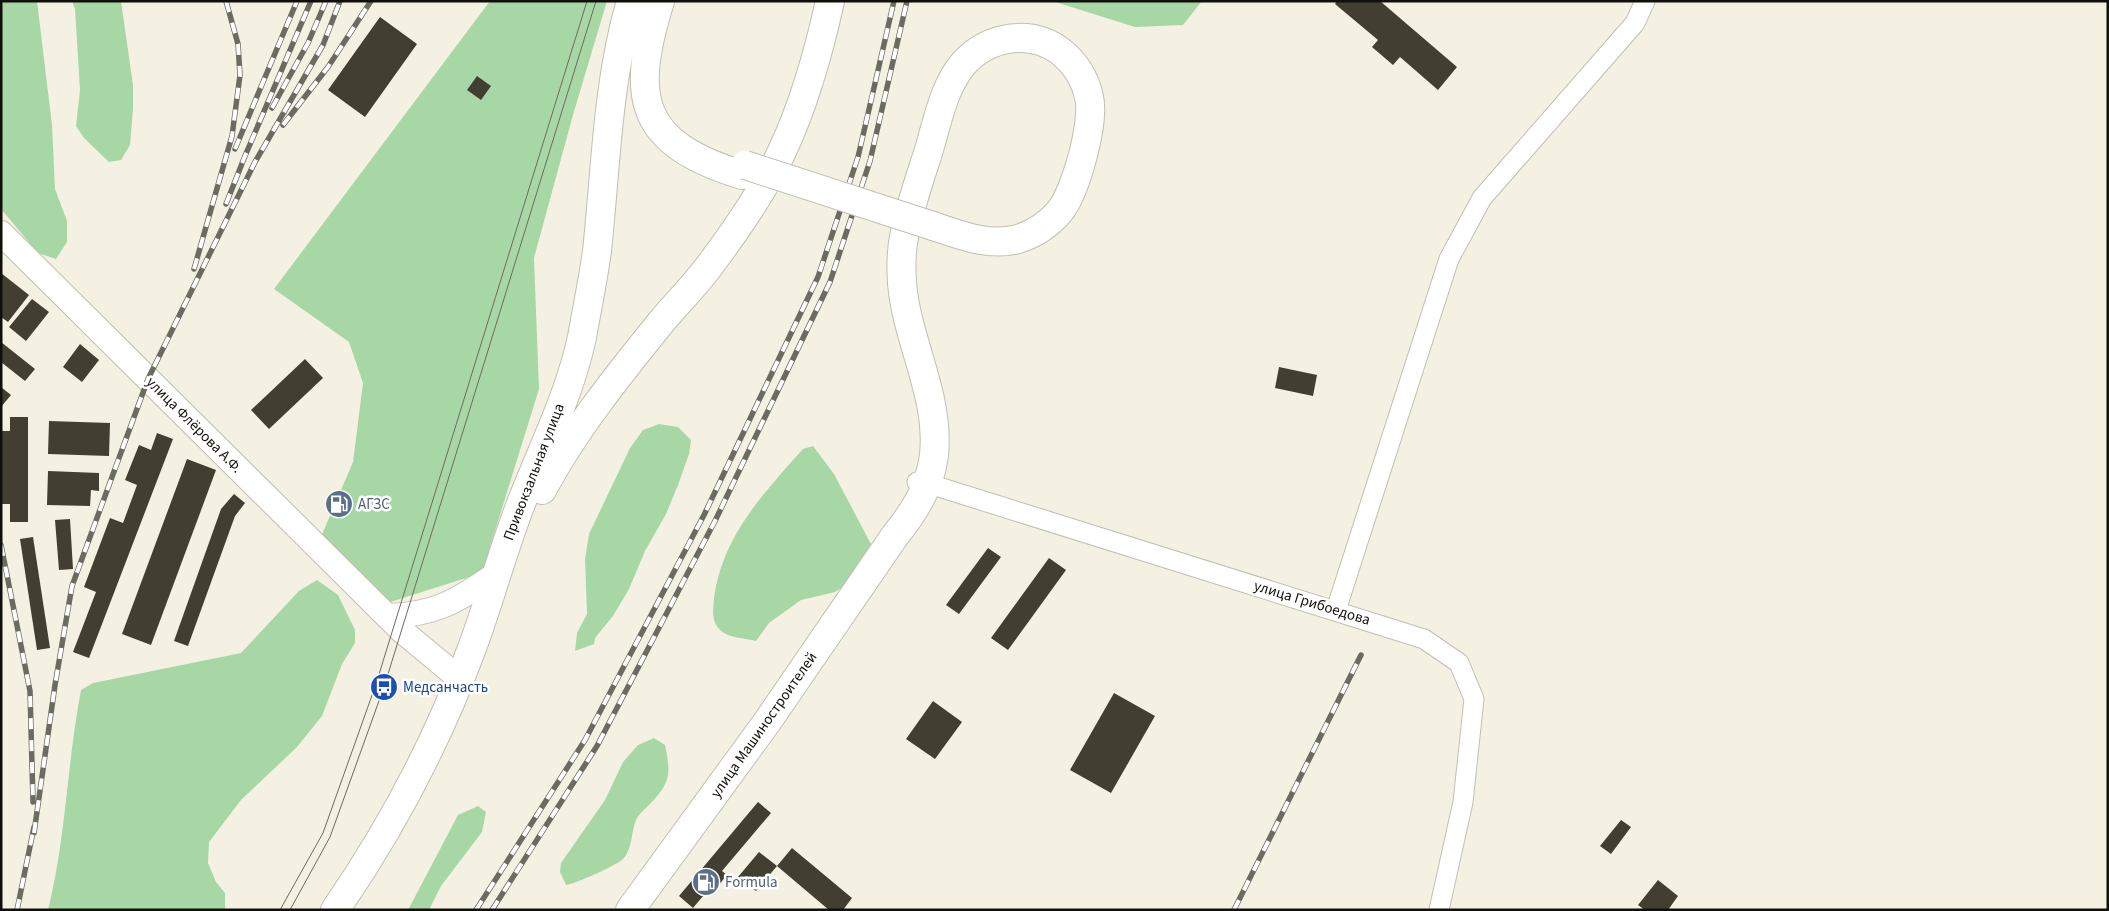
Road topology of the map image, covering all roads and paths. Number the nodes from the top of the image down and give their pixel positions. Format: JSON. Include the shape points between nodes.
{"nodes":[{"id":1,"x":630,"y":1,"type":"edge"},
{"id":2,"x":660,"y":1,"type":"edge"},
{"id":3,"x":671,"y":1,"type":"edge"},
{"id":4,"x":830,"y":1,"type":"edge"},
{"id":5,"x":1645,"y":1,"type":"edge"},
{"id":6,"x":743,"y":170,"type":"junction"},
{"id":7,"x":1,"y":233,"type":"edge"},
{"id":8,"x":922,"y":483,"type":"junction"},
{"id":9,"x":495,"y":575,"type":"junction"},
{"id":10,"x":1336,"y":610,"type":"junction"},
{"id":11,"x":387,"y":616,"type":"junction"},
{"id":12,"x":481,"y":623,"type":"junction"},
{"id":13,"x":460,"y":679,"type":"junction"},
{"id":14,"x":335,"y":910,"type":"edge"},
{"id":15,"x":630,"y":910,"type":"edge"},
{"id":16,"x":1439,"y":910,"type":"edge"}],
"edges":[{"from":1,"to":9,"type":"main road","name":"Привокзальная улица","via":[[614,70],[597,252],[581,341],[556,422],[522,500]]},
{"from":2,"to":6,"type":"main road","via":[[647,47],[644,72],[645,94],[652,115],[664,133],[684,151],[716,167]]},
{"from":3,"to":6,"type":"main road","via":[[655,56],[654,82],[661,111],[689,143]]},
{"from":4,"to":12,"type":"main road","via":[[815,61],[783,150],[713,261],[662,322],[555,467],[533,507]]},
{"from":5,"to":10,"type":"street","via":[[1635,23],[1482,198],[1449,259]]},
{"from":6,"to":8,"type":"main road","name":"улица Машиностроителей","via":[[931,231],[981,250],[1007,251],[1041,241],[1067,218],[1090,165],[1101,109],[1088,65],[1065,42],[1052,35],[1010,28],[983,36],[955,58],[934,101],[903,200],[892,253],[896,312],[922,410]]},
{"from":7,"to":11,"type":"street","name":"улица Флёрова А.Ф."},
{"from":8,"to":10,"type":"street","name":"улица Грибоедова"},
{"from":8,"to":15,"type":"main road","name":"улица Машиностроителей","via":[[894,537],[767,722]]},
{"from":9,"to":11,"type":"street","via":[[457,601],[406,616]]},
{"from":9,"to":12,"type":"main road","name":"Привокзальная улица"},
{"from":10,"to":16,"type":"street","name":"улица Грибоедова","via":[[1424,639],[1459,663],[1474,700],[1463,802]]},
{"from":11,"to":13,"type":"street","name":"улица Флёрова А.Ф."},
{"from":12,"to":13,"type":"main road","name":"Привокзальная улица"},
{"from":13,"to":14,"type":"main road","name":"Привокзальная улица","via":[[396,812]]}]}
